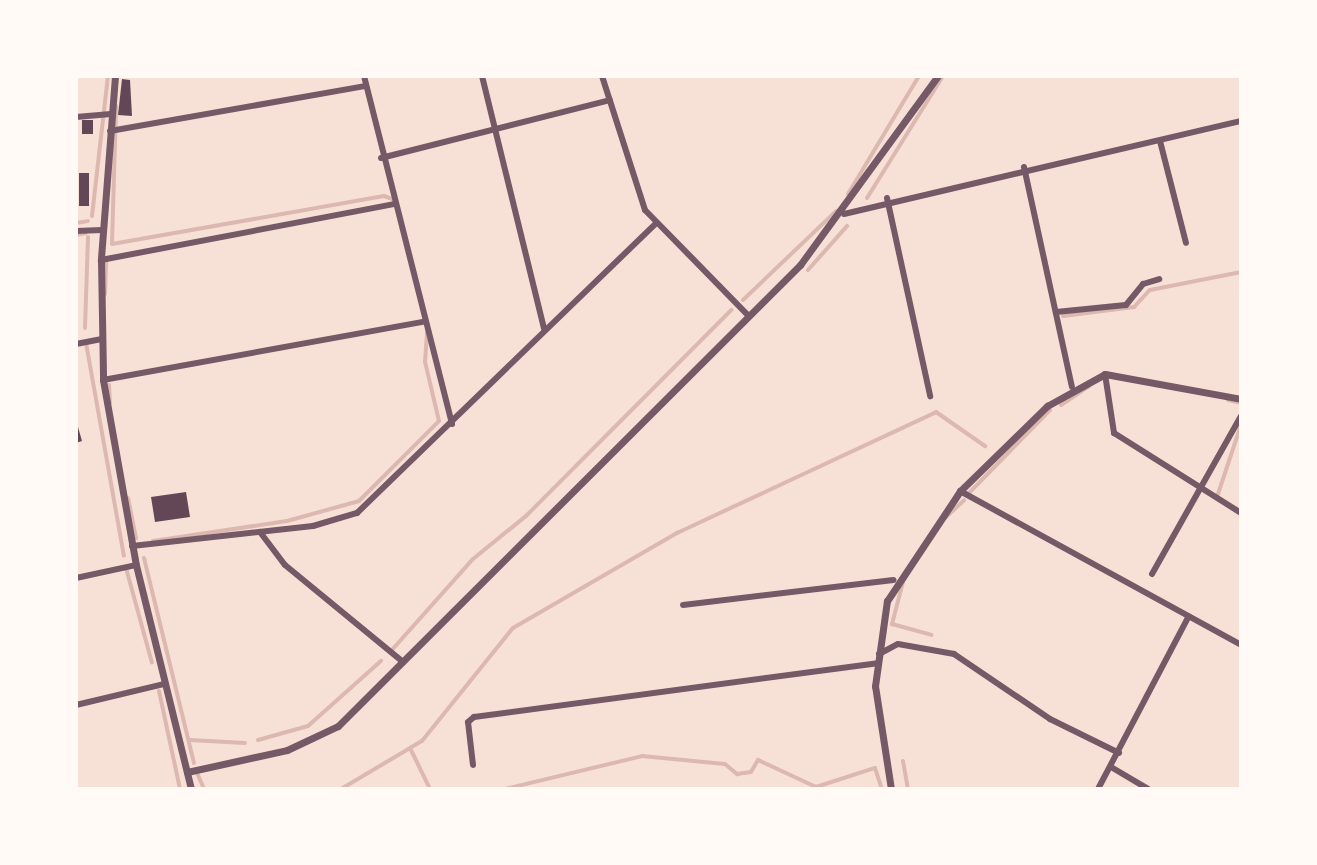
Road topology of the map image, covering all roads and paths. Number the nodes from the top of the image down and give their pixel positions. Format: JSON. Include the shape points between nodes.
{"nodes":[{"id":1,"x":115,"y":76,"type":"edge"},
{"id":2,"x":364,"y":76,"type":"edge"},
{"id":3,"x":482,"y":76,"type":"edge"},
{"id":4,"x":602,"y":76,"type":"edge"},
{"id":5,"x":938,"y":76,"type":"edge"},
{"id":6,"x":366,"y":86,"type":"junction"},
{"id":7,"x":610,"y":100,"type":"junction"},
{"id":8,"x":111,"y":114,"type":"junction"},
{"id":9,"x":76,"y":117,"type":"edge"},
{"id":10,"x":1241,"y":121,"type":"edge"},
{"id":11,"x":495,"y":127,"type":"junction"},
{"id":12,"x":108,"y":131,"type":"junction"},
{"id":13,"x":1160,"y":141,"type":"junction"},
{"id":14,"x":381,"y":158,"type":"junction"},
{"id":15,"x":1024,"y":167,"type":"junction"},
{"id":16,"x":887,"y":198,"type":"junction"},
{"id":17,"x":394,"y":204,"type":"junction"},
{"id":18,"x":844,"y":214,"type":"junction"},
{"id":19,"x":656,"y":223,"type":"junction"},
{"id":20,"x":102,"y":230,"type":"junction"},
{"id":21,"x":76,"y":231,"type":"edge"},
{"id":22,"x":1186,"y":243,"type":"dead end"},
{"id":23,"x":101,"y":260,"type":"junction"},
{"id":24,"x":1159,"y":279,"type":"dead end"},
{"id":25,"x":1056,"y":312,"type":"junction"},
{"id":26,"x":748,"y":315,"type":"junction"},
{"id":27,"x":423,"y":322,"type":"junction"},
{"id":28,"x":544,"y":328,"type":"junction"},
{"id":29,"x":101,"y":339,"type":"junction"},
{"id":30,"x":76,"y":344,"type":"edge"},
{"id":31,"x":1105,"y":374,"type":"junction"},
{"id":32,"x":103,"y":380,"type":"junction"},
{"id":33,"x":1072,"y":387,"type":"junction"},
{"id":34,"x":930,"y":396,"type":"dead end"},
{"id":35,"x":1241,"y":399,"type":"edge"},
{"id":36,"x":1241,"y":416,"type":"edge"},
{"id":37,"x":452,"y":424,"type":"junction"},
{"id":38,"x":960,"y":491,"type":"junction"},
{"id":39,"x":1204,"y":491,"type":"junction"},
{"id":40,"x":1241,"y":513,"type":"edge"},
{"id":41,"x":260,"y":532,"type":"junction"},
{"id":42,"x":132,"y":546,"type":"junction"},
{"id":43,"x":136,"y":565,"type":"junction"},
{"id":44,"x":1152,"y":574,"type":"dead end"},
{"id":45,"x":76,"y":578,"type":"edge"},
{"id":46,"x":894,"y":580,"type":"junction"},
{"id":47,"x":683,"y":605,"type":"dead end"},
{"id":48,"x":1189,"y":616,"type":"junction"},
{"id":49,"x":1241,"y":645,"type":"edge"},
{"id":50,"x":878,"y":658,"type":"junction"},
{"id":51,"x":403,"y":662,"type":"junction"},
{"id":52,"x":164,"y":684,"type":"junction"},
{"id":53,"x":76,"y":705,"type":"edge"},
{"id":54,"x":1119,"y":753,"type":"junction"},
{"id":55,"x":473,"y":765,"type":"dead end"},
{"id":56,"x":1111,"y":767,"type":"junction"},
{"id":57,"x":187,"y":772,"type":"junction"},
{"id":58,"x":191,"y":789,"type":"edge"},
{"id":59,"x":891,"y":789,"type":"edge"},
{"id":60,"x":1098,"y":789,"type":"edge"},
{"id":61,"x":1148,"y":789,"type":"edge"}],
"edges":[{"from":1,"to":8,"type":"street"},
{"from":2,"to":6,"type":"street"},
{"from":3,"to":11,"type":"street"},
{"from":4,"to":7,"type":"street"},
{"from":5,"to":18,"type":"street"},
{"from":6,"to":12,"type":"street"},
{"from":6,"to":14,"type":"street"},
{"from":7,"to":11,"type":"street"},
{"from":7,"to":19,"type":"street","via":[[636,192]]},
{"from":8,"to":9,"type":"street"},
{"from":8,"to":12,"type":"street"},
{"from":10,"to":13,"type":"street"},
{"from":11,"to":14,"type":"street"},
{"from":11,"to":28,"type":"street"},
{"from":12,"to":20,"type":"street"},
{"from":13,"to":15,"type":"street"},
{"from":13,"to":22,"type":"street"},
{"from":14,"to":17,"type":"street"},
{"from":15,"to":16,"type":"street"},
{"from":15,"to":25,"type":"street"},
{"from":16,"to":18,"type":"street"},
{"from":16,"to":34,"type":"street"},
{"from":17,"to":23,"type":"street"},
{"from":17,"to":27,"type":"street"},
{"from":18,"to":26,"type":"street"},
{"from":19,"to":26,"type":"street"},
{"from":19,"to":28,"type":"street"},
{"from":20,"to":21,"type":"street"},
{"from":20,"to":23,"type":"street"},
{"from":23,"to":29,"type":"street"},
{"from":24,"to":25,"type":"street","via":[[1143,284],[1126,305]]},
{"from":25,"to":33,"type":"street"},
{"from":26,"to":51,"type":"street"},
{"from":27,"to":32,"type":"street"},
{"from":27,"to":37,"type":"street"},
{"from":28,"to":37,"type":"street"},
{"from":29,"to":30,"type":"street"},
{"from":29,"to":32,"type":"street"},
{"from":31,"to":33,"type":"street"},
{"from":31,"to":35,"type":"street"},
{"from":31,"to":39,"type":"street","via":[[1114,433]]},
{"from":32,"to":42,"type":"street"},
{"from":33,"to":38,"type":"street"},
{"from":36,"to":39,"type":"street"},
{"from":37,"to":41,"type":"street","via":[[357,513]]},
{"from":38,"to":46,"type":"street"},
{"from":38,"to":48,"type":"street"},
{"from":39,"to":40,"type":"street"},
{"from":39,"to":44,"type":"street"},
{"from":41,"to":42,"type":"street"},
{"from":41,"to":51,"type":"street","via":[[285,565]]},
{"from":42,"to":43,"type":"street"},
{"from":43,"to":45,"type":"street"},
{"from":43,"to":52,"type":"street"},
{"from":46,"to":47,"type":"street"},
{"from":46,"to":50,"type":"street"},
{"from":48,"to":49,"type":"street"},
{"from":48,"to":54,"type":"street"},
{"from":50,"to":54,"type":"street","via":[[898,644],[954,654],[1050,719]]},
{"from":50,"to":55,"type":"street","via":[[474,717],[468,722]]},
{"from":50,"to":59,"type":"street","via":[[878,736]]},
{"from":51,"to":57,"type":"street","via":[[338,726],[287,750]]},
{"from":52,"to":53,"type":"street"},
{"from":52,"to":57,"type":"street"},
{"from":54,"to":56,"type":"street"},
{"from":56,"to":60,"type":"street"},
{"from":56,"to":61,"type":"street"},
{"from":57,"to":58,"type":"street"}]}
